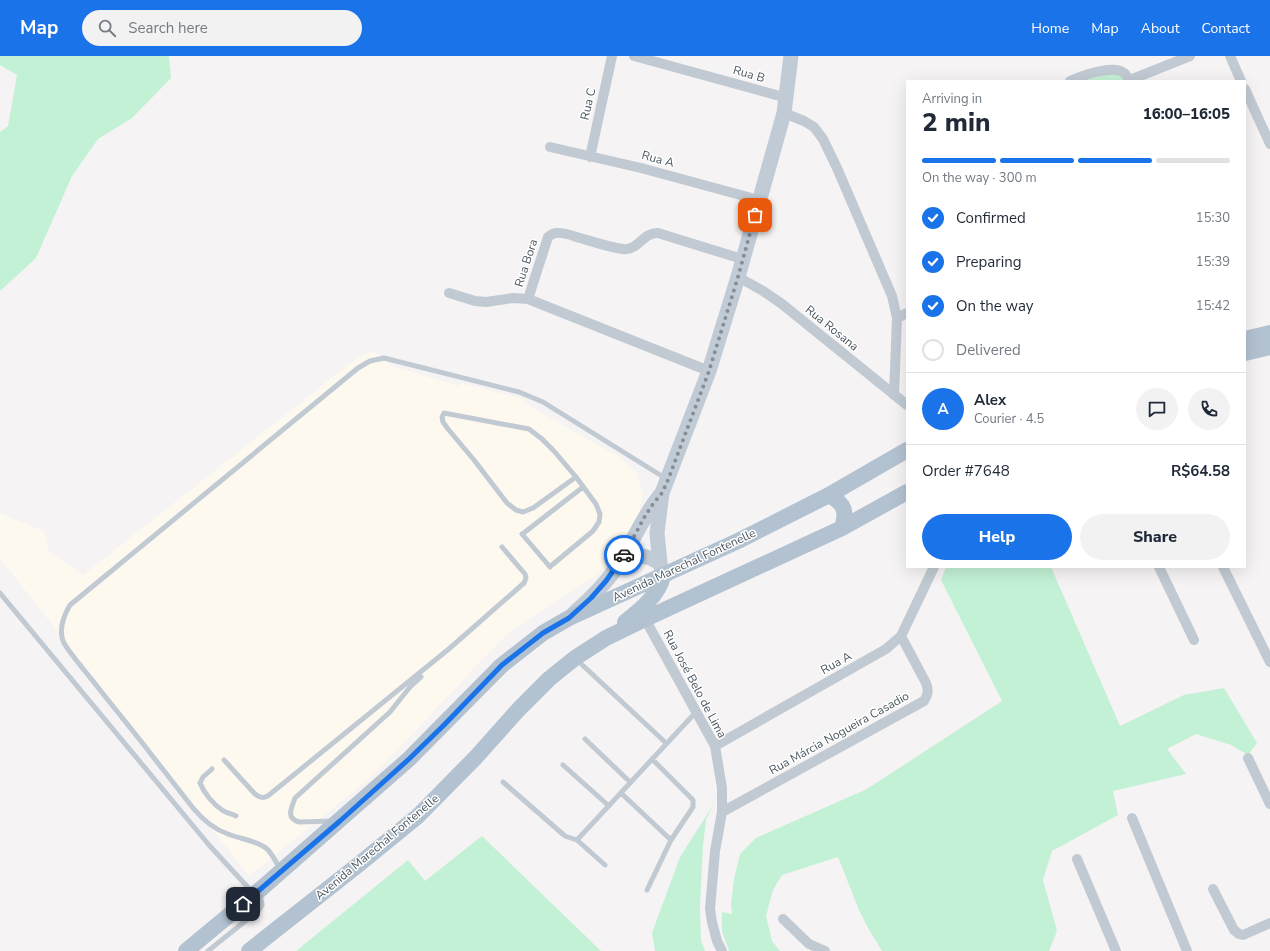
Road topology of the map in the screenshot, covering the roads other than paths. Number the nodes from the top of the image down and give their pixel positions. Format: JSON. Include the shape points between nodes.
{"nodes":[{"id":1,"x":612,"y":56,"type":"edge"},
{"id":2,"x":634,"y":56,"type":"edge"},
{"id":3,"x":791,"y":56,"type":"edge"},
{"id":4,"x":1190,"y":56,"type":"edge"},
{"id":5,"x":1230,"y":56,"type":"edge"},
{"id":6,"x":1073,"y":80,"type":"edge"},
{"id":7,"x":1130,"y":80,"type":"edge"},
{"id":8,"x":1241,"y":80,"type":"edge"},
{"id":9,"x":1246,"y":91,"type":"edge"},
{"id":10,"x":787,"y":98,"type":"junction"},
{"id":11,"x":784,"y":113,"type":"junction"},
{"id":12,"x":1270,"y":144,"type":"edge"},
{"id":13,"x":550,"y":147,"type":"dead end"},
{"id":14,"x":590,"y":157,"type":"junction"},
{"id":15,"x":759,"y":200,"type":"junction"},
{"id":16,"x":742,"y":259,"type":"junction"},
{"id":17,"x":738,"y":277,"type":"junction"},
{"id":18,"x":449,"y":293,"type":"dead end"},
{"id":19,"x":528,"y":299,"type":"junction"},
{"id":20,"x":906,"y":313,"type":"edge"},
{"id":21,"x":896,"y":318,"type":"junction"},
{"id":22,"x":1270,"y":333,"type":"edge"},
{"id":23,"x":1246,"y":339,"type":"edge"},
{"id":24,"x":1270,"y":347,"type":"edge"},
{"id":25,"x":1246,"y":353,"type":"edge"},
{"id":26,"x":709,"y":371,"type":"junction"},
{"id":27,"x":894,"y":395,"type":"junction"},
{"id":28,"x":906,"y":404,"type":"edge"},
{"id":29,"x":906,"y":451,"type":"edge"},
{"id":30,"x":576,"y":477,"type":"junction"},
{"id":31,"x":665,"y":486,"type":"junction"},
{"id":32,"x":583,"y":487,"type":"junction"},
{"id":33,"x":906,"y":493,"type":"edge"},
{"id":34,"x":829,"y":495,"type":"junction"},
{"id":35,"x":842,"y":528,"type":"junction"},
{"id":36,"x":502,"y":546,"type":"dead end"},
{"id":37,"x":620,"y":561,"type":"junction"},
{"id":38,"x":934,"y":568,"type":"edge"},
{"id":39,"x":1159,"y":568,"type":"edge"},
{"id":40,"x":1223,"y":568,"type":"edge"},
{"id":41,"x":661,"y":569,"type":"junction"},
{"id":42,"x":0,"y":593,"type":"edge"},
{"id":43,"x":569,"y":618,"type":"junction"},
{"id":44,"x":645,"y":619,"type":"junction"},
{"id":45,"x":901,"y":636,"type":"junction"},
{"id":46,"x":606,"y":638,"type":"junction"},
{"id":47,"x":1194,"y":640,"type":"dead end"},
{"id":48,"x":575,"y":658,"type":"junction"},
{"id":49,"x":1270,"y":662,"type":"edge"},
{"id":50,"x":421,"y":677,"type":"dead end"},
{"id":51,"x":696,"y":712,"type":"junction"},
{"id":52,"x":584,"y":738,"type":"dead end"},
{"id":53,"x":666,"y":743,"type":"junction"},
{"id":54,"x":714,"y":746,"type":"junction"},
{"id":55,"x":1248,"y":758,"type":"dead end"},
{"id":56,"x":652,"y":759,"type":"junction"},
{"id":57,"x":224,"y":760,"type":"dead end"},
{"id":58,"x":563,"y":765,"type":"dead end"},
{"id":59,"x":212,"y":770,"type":"dead end"},
{"id":60,"x":503,"y":782,"type":"dead end"},
{"id":61,"x":630,"y":782,"type":"junction"},
{"id":62,"x":621,"y":793,"type":"junction"},
{"id":63,"x":1270,"y":804,"type":"edge"},
{"id":64,"x":609,"y":806,"type":"junction"},
{"id":65,"x":722,"y":812,"type":"junction"},
{"id":66,"x":236,"y":816,"type":"dead end"},
{"id":67,"x":1132,"y":818,"type":"dead end"},
{"id":68,"x":340,"y":821,"type":"junction"},
{"id":69,"x":577,"y":840,"type":"junction"},
{"id":70,"x":671,"y":840,"type":"junction"},
{"id":71,"x":1076,"y":859,"type":"dead end"},
{"id":72,"x":605,"y":865,"type":"dead end"},
{"id":73,"x":281,"y":871,"type":"junction"},
{"id":74,"x":1213,"y":889,"type":"dead end"},
{"id":75,"x":647,"y":890,"type":"dead end"},
{"id":76,"x":254,"y":894,"type":"junction"},
{"id":77,"x":783,"y":919,"type":"dead end"},
{"id":78,"x":1270,"y":923,"type":"edge"},
{"id":79,"x":191,"y":950,"type":"edge"},
{"id":80,"x":208,"y":951,"type":"edge"},
{"id":81,"x":249,"y":951,"type":"edge"},
{"id":82,"x":722,"y":951,"type":"edge"},
{"id":83,"x":825,"y":951,"type":"edge"},
{"id":84,"x":1116,"y":951,"type":"edge"},
{"id":85,"x":1187,"y":951,"type":"edge"}],
"edges":[{"from":1,"to":14,"type":"street","name":"Rua C"},
{"from":2,"to":10,"type":"street","name":"Rua B"},
{"from":3,"to":10,"type":"main road"},
{"from":4,"to":7,"type":"street"},
{"from":5,"to":8,"type":"street"},
{"from":6,"to":7,"type":"street","via":[[1113,69],[1125,74]]},
{"from":9,"to":12,"type":"street"},
{"from":10,"to":11,"type":"main road"},
{"from":11,"to":15,"type":"main road"},
{"from":11,"to":21,"type":"street","via":[[814,127],[823,139],[838,168],[892,296]]},
{"from":13,"to":14,"type":"street","name":"Rua A"},
{"from":14,"to":15,"type":"street","name":"Rua A"},
{"from":15,"to":16,"type":"main road"},
{"from":16,"to":17,"type":"main road"},
{"from":16,"to":19,"type":"street","name":"Rua Bora","via":[[658,233],[652,233],[637,245],[624,249],[563,233],[552,234],[548,237]]},
{"from":17,"to":26,"type":"main road"},
{"from":17,"to":27,"type":"street","name":"Rua Rosana","via":[[782,304]]},
{"from":18,"to":19,"type":"street","via":[[486,302],[513,298]]},
{"from":19,"to":26,"type":"street"},
{"from":20,"to":21,"type":"street"},
{"from":21,"to":27,"type":"street"},
{"from":22,"to":23,"type":"main road"},
{"from":24,"to":25,"type":"main road"},
{"from":26,"to":31,"type":"main road"},
{"from":27,"to":28,"type":"street","name":"Rua Rosana"},
{"from":29,"to":34,"type":"main road","name":"Avenida Marechal Fontenelle"},
{"from":30,"to":30,"type":"lane","via":[[530,429],[444,413],[442,417],[448,430],[507,503],[516,510],[523,512],[532,508]]},
{"from":30,"to":32,"type":"lane"},
{"from":31,"to":37,"type":"main road"},
{"from":31,"to":41,"type":"main road","via":[[657,533]]},
{"from":31,"to":73,"type":"lane","via":[[544,402],[519,392],[384,358],[370,361],[358,368],[70,604],[64,616],[63,641],[76,660],[202,818],[227,834],[266,848]]},
{"from":32,"to":32,"type":"lane","via":[[596,504],[600,514],[598,522],[593,531],[551,566],[523,533]]},
{"from":33,"to":35,"type":"main road","name":"Avenida Marechal Fontenelle"},
{"from":34,"to":35,"type":"main road","via":[[843,507],[845,519]]},
{"from":34,"to":41,"type":"main road","name":"Avenida Marechal Fontenelle","via":[[738,541]]},
{"from":35,"to":44,"type":"main road","name":"Avenida Marechal Fontenelle"},
{"from":36,"to":57,"type":"lane","via":[[525,574],[524,583],[450,648],[269,795],[260,798]]},
{"from":37,"to":41,"type":"main road","via":[[634,556],[648,556]]},
{"from":37,"to":43,"type":"main road","via":[[591,598]]},
{"from":38,"to":45,"type":"street","name":"Rua A"},
{"from":39,"to":47,"type":"street"},
{"from":40,"to":49,"type":"street"},
{"from":41,"to":43,"type":"main road","name":"Avenida Marechal Fontenelle"},
{"from":41,"to":46,"type":"main road","via":[[659,587],[650,599]]},
{"from":42,"to":76,"type":"lane","via":[[209,846]]},
{"from":43,"to":68,"type":"main road","name":"Avenida Marechal Fontenelle","via":[[543,633],[502,665],[409,759]]},
{"from":44,"to":46,"type":"main road","name":"Avenida Marechal Fontenelle"},
{"from":44,"to":51,"type":"street","name":"Rua José Belo de Lima"},
{"from":45,"to":54,"type":"street","name":"Rua A","via":[[886,649]]},
{"from":45,"to":65,"type":"street","name":"Rua Márcia Nogueira Casadio","via":[[929,690],[924,701]]},
{"from":46,"to":48,"type":"main road","name":"Avenida Marechal Fontenelle"},
{"from":48,"to":53,"type":"lane"},
{"from":48,"to":81,"type":"main road","name":"Avenida Marechal Fontenelle","via":[[519,708],[477,756],[418,816]]},
{"from":50,"to":68,"type":"lane","via":[[390,712],[296,798],[290,811],[292,818],[299,822]]},
{"from":51,"to":53,"type":"lane"},
{"from":51,"to":54,"type":"street","name":"Rua José Belo de Lima"},
{"from":52,"to":61,"type":"lane"},
{"from":53,"to":56,"type":"lane"},
{"from":54,"to":65,"type":"street","name":"Rua José Belo de Lima","via":[[722,788]]},
{"from":55,"to":63,"type":"street"},
{"from":56,"to":61,"type":"lane"},
{"from":56,"to":70,"type":"lane","via":[[694,803]]},
{"from":58,"to":64,"type":"lane"},
{"from":59,"to":66,"type":"lane","via":[[203,777],[200,783],[202,789],[222,811]]},
{"from":60,"to":69,"type":"lane","via":[[565,836]]},
{"from":61,"to":62,"type":"lane"},
{"from":62,"to":64,"type":"lane"},
{"from":62,"to":70,"type":"lane"},
{"from":64,"to":69,"type":"lane"},
{"from":65,"to":82,"type":"street","name":"Rua José Belo de Lima","via":[[710,909],[717,941]]},
{"from":67,"to":85,"type":"street"},
{"from":68,"to":73,"type":"main road","name":"Avenida Marechal Fontenelle"},
{"from":69,"to":72,"type":"lane"},
{"from":70,"to":75,"type":"lane"},
{"from":71,"to":84,"type":"street"},
{"from":73,"to":76,"type":"main road","name":"Avenida Marechal Fontenelle"},
{"from":74,"to":78,"type":"street","via":[[1238,934],[1243,935]]},
{"from":76,"to":79,"type":"main road","name":"Avenida Marechal Fontenelle"},
{"from":76,"to":80,"type":"lane","via":[[261,899],[262,905],[259,910]]},
{"from":77,"to":83,"type":"street","via":[[809,944]]}]}
